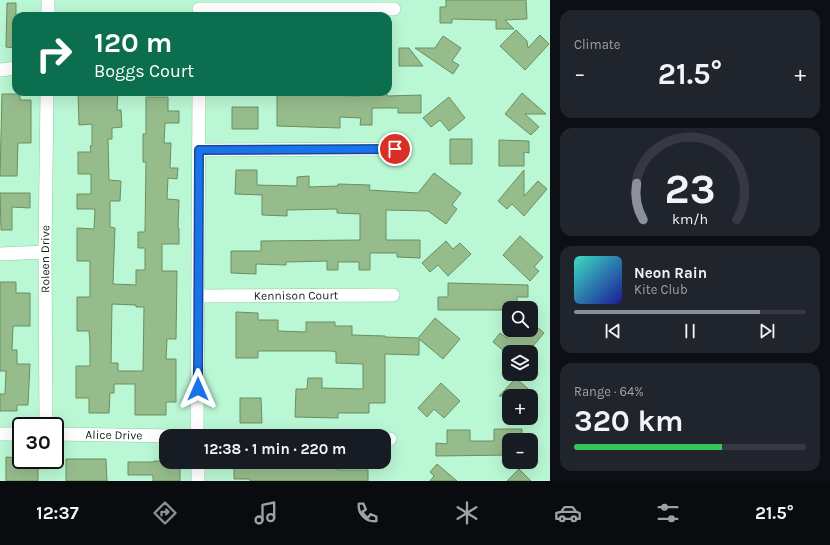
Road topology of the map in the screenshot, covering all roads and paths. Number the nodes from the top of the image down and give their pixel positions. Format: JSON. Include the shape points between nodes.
{"nodes":[{"id":1,"x":48,"y":0,"type":"edge"},
{"id":2,"x":199,"y":8,"type":"edge"},
{"id":3,"x":394,"y":9,"type":"dead end"},
{"id":4,"x":48,"y":12,"type":"edge"},
{"id":5,"x":12,"y":68,"type":"edge"},
{"id":6,"x":0,"y":70,"type":"edge"},
{"id":7,"x":47,"y":96,"type":"edge"},
{"id":8,"x":199,"y":96,"type":"edge"},
{"id":9,"x":395,"y":149,"type":"dead end"},
{"id":10,"x":199,"y":150,"type":"junction"},
{"id":11,"x":46,"y":252,"type":"junction"},
{"id":12,"x":0,"y":254,"type":"edge"},
{"id":13,"x":393,"y":295,"type":"dead end"},
{"id":14,"x":198,"y":296,"type":"junction"},
{"id":15,"x":46,"y":417,"type":"edge"},
{"id":16,"x":197,"y":429,"type":"edge"},
{"id":17,"x":0,"y":434,"type":"edge"},
{"id":18,"x":12,"y":434,"type":"edge"},
{"id":19,"x":64,"y":434,"type":"edge"},
{"id":20,"x":159,"y":436,"type":"edge"},
{"id":21,"x":198,"y":469,"type":"edge"},
{"id":22,"x":198,"y":481,"type":"edge"}],
"edges":[{"from":1,"to":4,"type":"street"},
{"from":2,"to":3,"type":"street"},
{"from":5,"to":6,"type":"street"},
{"from":7,"to":11,"type":"street","name":"Roleen Drive"},
{"from":8,"to":10,"type":"street"},
{"from":9,"to":10,"type":"street"},
{"from":10,"to":14,"type":"street"},
{"from":11,"to":12,"type":"street"},
{"from":11,"to":15,"type":"street","name":"Roleen Drive"},
{"from":13,"to":14,"type":"street","name":"Kennison Court"},
{"from":14,"to":16,"type":"street"},
{"from":17,"to":18,"type":"street"},
{"from":19,"to":20,"type":"street","name":"Alice Drive"},
{"from":21,"to":22,"type":"street"}]}
